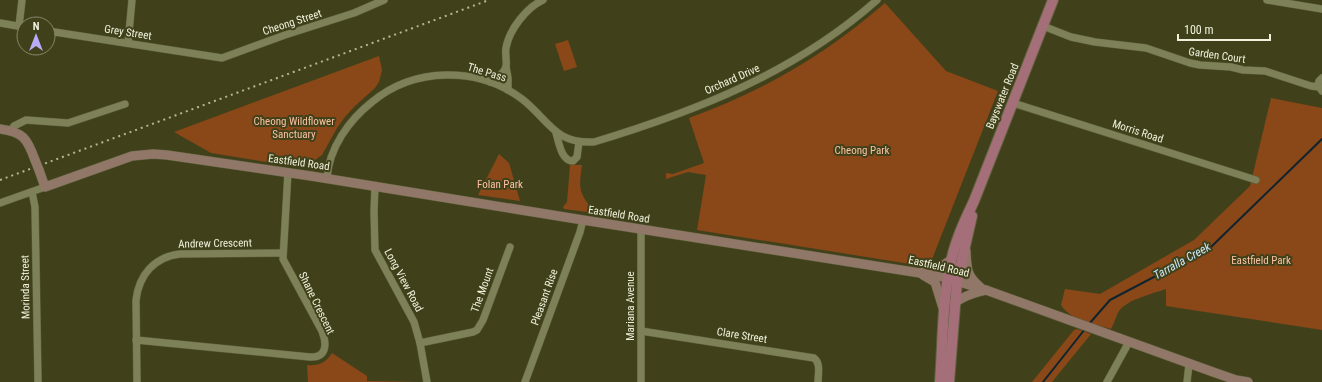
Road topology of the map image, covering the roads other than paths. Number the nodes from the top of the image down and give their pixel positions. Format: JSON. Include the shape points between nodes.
{"nodes":[{"id":1,"x":22,"y":0,"type":"edge"},
{"id":2,"x":132,"y":0,"type":"edge"},
{"id":3,"x":384,"y":0,"type":"edge"},
{"id":4,"x":543,"y":0,"type":"edge"},
{"id":5,"x":877,"y":0,"type":"edge"},
{"id":6,"x":1053,"y":0,"type":"edge"},
{"id":7,"x":1267,"y":0,"type":"edge"},
{"id":8,"x":1322,"y":9,"type":"edge"},
{"id":9,"x":22,"y":16,"type":"edge"},
{"id":10,"x":0,"y":23,"type":"edge"},
{"id":11,"x":16,"y":26,"type":"edge"},
{"id":12,"x":1043,"y":26,"type":"junction"},
{"id":13,"x":56,"y":32,"type":"edge"},
{"id":14,"x":128,"y":43,"type":"junction"},
{"id":15,"x":205,"y":56,"type":"joint"},
{"id":16,"x":506,"y":67,"type":"junction"},
{"id":17,"x":1322,"y":78,"type":"edge"},
{"id":18,"x":490,"y":82,"type":"junction"},
{"id":19,"x":1320,"y":89,"type":"edge"},
{"id":20,"x":508,"y":90,"type":"junction"},
{"id":21,"x":1012,"y":103,"type":"junction"},
{"id":22,"x":125,"y":104,"type":"dead end"},
{"id":23,"x":0,"y":129,"type":"edge"},
{"id":24,"x":11,"y":130,"type":"junction"},
{"id":25,"x":556,"y":133,"type":"junction"},
{"id":26,"x":579,"y":142,"type":"junction"},
{"id":27,"x":288,"y":172,"type":"junction"},
{"id":28,"x":327,"y":178,"type":"junction"},
{"id":29,"x":1256,"y":180,"type":"dead end"},
{"id":30,"x":375,"y":186,"type":"junction"},
{"id":31,"x":45,"y":187,"type":"junction"},
{"id":32,"x":32,"y":192,"type":"junction"},
{"id":33,"x":974,"y":201,"type":"junction"},
{"id":34,"x":0,"y":203,"type":"edge"},
{"id":35,"x":583,"y":220,"type":"junction"},
{"id":36,"x":641,"y":229,"type":"junction"},
{"id":37,"x":966,"y":246,"type":"junction"},
{"id":38,"x":510,"y":247,"type":"dead end"},
{"id":39,"x":282,"y":253,"type":"junction"},
{"id":40,"x":951,"y":260,"type":"junction"},
{"id":41,"x":916,"y":272,"type":"junction"},
{"id":42,"x":952,"y":280,"type":"junction"},
{"id":43,"x":984,"y":290,"type":"junction"},
{"id":44,"x":954,"y":304,"type":"junction"},
{"id":45,"x":944,"y":312,"type":"junction"},
{"id":46,"x":641,"y":331,"type":"junction"},
{"id":47,"x":136,"y":340,"type":"junction"},
{"id":48,"x":1129,"y":342,"type":"junction"},
{"id":49,"x":420,"y":343,"type":"junction"},
{"id":50,"x":1189,"y":364,"type":"junction"},
{"id":51,"x":38,"y":382,"type":"edge"},
{"id":52,"x":137,"y":382,"type":"edge"},
{"id":53,"x":427,"y":382,"type":"edge"},
{"id":54,"x":524,"y":382,"type":"edge"},
{"id":55,"x":641,"y":382,"type":"edge"},
{"id":56,"x":818,"y":382,"type":"edge"},
{"id":57,"x":940,"y":382,"type":"edge"},
{"id":58,"x":949,"y":382,"type":"edge"},
{"id":59,"x":1107,"y":382,"type":"edge"},
{"id":60,"x":1187,"y":382,"type":"edge"},
{"id":61,"x":1248,"y":382,"type":"edge"}],
"edges":[{"from":1,"to":9,"type":"street"},
{"from":2,"to":14,"type":"street"},
{"from":3,"to":15,"type":"street","name":"Cheong Street","via":[[354,13],[222,58]]},
{"from":4,"to":16,"type":"street","via":[[533,6],[511,34],[506,47]]},
{"from":5,"to":26,"type":"street","name":"Orchard Drive","via":[[816,47],[735,92],[594,142]]},
{"from":6,"to":12,"type":"main road","name":"Bayswater Road"},
{"from":7,"to":8,"type":"street"},
{"from":10,"to":11,"type":"street"},
{"from":12,"to":19,"type":"street","name":"Garden Court","via":[[1095,42],[1146,48],[1190,63],[1265,71]]},
{"from":12,"to":21,"type":"main road","name":"Bayswater Road"},
{"from":13,"to":14,"type":"street","name":"Grey Street"},
{"from":14,"to":15,"type":"street","name":"Grey Street"},
{"from":16,"to":18,"type":"street"},
{"from":16,"to":20,"type":"street"},
{"from":17,"to":19,"type":"street","via":[[1319,81]]},
{"from":18,"to":20,"type":"street","name":"The Pass"},
{"from":18,"to":28,"type":"street","name":"The Pass","via":[[461,75],[429,76],[407,82],[384,93],[355,117],[346,130],[330,160]]},
{"from":20,"to":25,"type":"street","name":"The Pass","via":[[530,105]]},
{"from":21,"to":29,"type":"street","name":"Morris Road"},
{"from":21,"to":33,"type":"main road","name":"Bayswater Road"},
{"from":22,"to":24,"type":"street","via":[[68,123],[26,120]]},
{"from":23,"to":24,"type":"main road"},
{"from":24,"to":31,"type":"main road","bridge":true,"via":[[25,138],[30,146]]},
{"from":25,"to":26,"type":"street","name":"The Pass"},
{"from":25,"to":26,"type":"street","name":"The Pass","via":[[566,160],[573,161],[578,157]]},
{"from":27,"to":28,"type":"main road","name":"Eastfield Road"},
{"from":27,"to":31,"type":"main road","name":"Eastfield Road","via":[[148,154],[122,159]]},
{"from":27,"to":39,"type":"street","name":"Shane Crescent"},
{"from":28,"to":30,"type":"main road","name":"Eastfield Road"},
{"from":30,"to":35,"type":"main road","name":"Eastfield Road"},
{"from":30,"to":49,"type":"street","name":"Long View Road","via":[[375,250],[414,322]]},
{"from":31,"to":32,"type":"street"},
{"from":32,"to":34,"type":"street"},
{"from":32,"to":51,"type":"street","name":"Morinda Street","via":[[35,206]]},
{"from":33,"to":37,"type":"main road","name":"Bayswater Road"},
{"from":33,"to":40,"type":"main road","name":"Bayswater Road"},
{"from":35,"to":36,"type":"main road","name":"Eastfield Road"},
{"from":35,"to":54,"type":"street","name":"Pleasant Rise"},
{"from":36,"to":41,"type":"main road","name":"Eastfield Road"},
{"from":36,"to":46,"type":"street","name":"Mariana Avenue"},
{"from":37,"to":42,"type":"main road","name":"Bayswater Road"},
{"from":37,"to":43,"type":"main road","via":[[968,274]]},
{"from":38,"to":49,"type":"street","name":"The Mount","via":[[477,330]]},
{"from":39,"to":47,"type":"street","name":"Andrew Crescent","via":[[174,254],[161,260],[146,272],[138,287]]},
{"from":39,"to":47,"type":"street","name":"Shane Crescent","via":[[324,338],[323,352],[316,357]]},
{"from":40,"to":41,"type":"main road","via":[[939,268]]},
{"from":40,"to":42,"type":"main road","name":"Bayswater Road"},
{"from":41,"to":42,"type":"main road","name":"Eastfield Road"},
{"from":41,"to":45,"type":"main road","via":[[935,282]]},
{"from":42,"to":43,"type":"main road","name":"Eastfield Road"},
{"from":42,"to":44,"type":"main road","name":"Bayswater Road"},
{"from":42,"to":45,"type":"main road","name":"Bayswater Road"},
{"from":43,"to":44,"type":"main road","via":[[964,297]]},
{"from":43,"to":48,"type":"main road","name":"Eastfield Road"},
{"from":44,"to":58,"type":"main road","name":"Bayswater Road"},
{"from":45,"to":57,"type":"main road","name":"Bayswater Road"},
{"from":46,"to":55,"type":"street","name":"Mariana Avenue"},
{"from":46,"to":56,"type":"street","name":"Clare Street","via":[[814,358],[818,363]]},
{"from":47,"to":52,"type":"street","name":"Andrew Crescent"},
{"from":48,"to":50,"type":"main road","name":"Eastfield Road"},
{"from":48,"to":59,"type":"street"},
{"from":49,"to":53,"type":"street","name":"Long View Road"},
{"from":50,"to":60,"type":"street"},
{"from":50,"to":61,"type":"main road","name":"Eastfield Road"}]}
